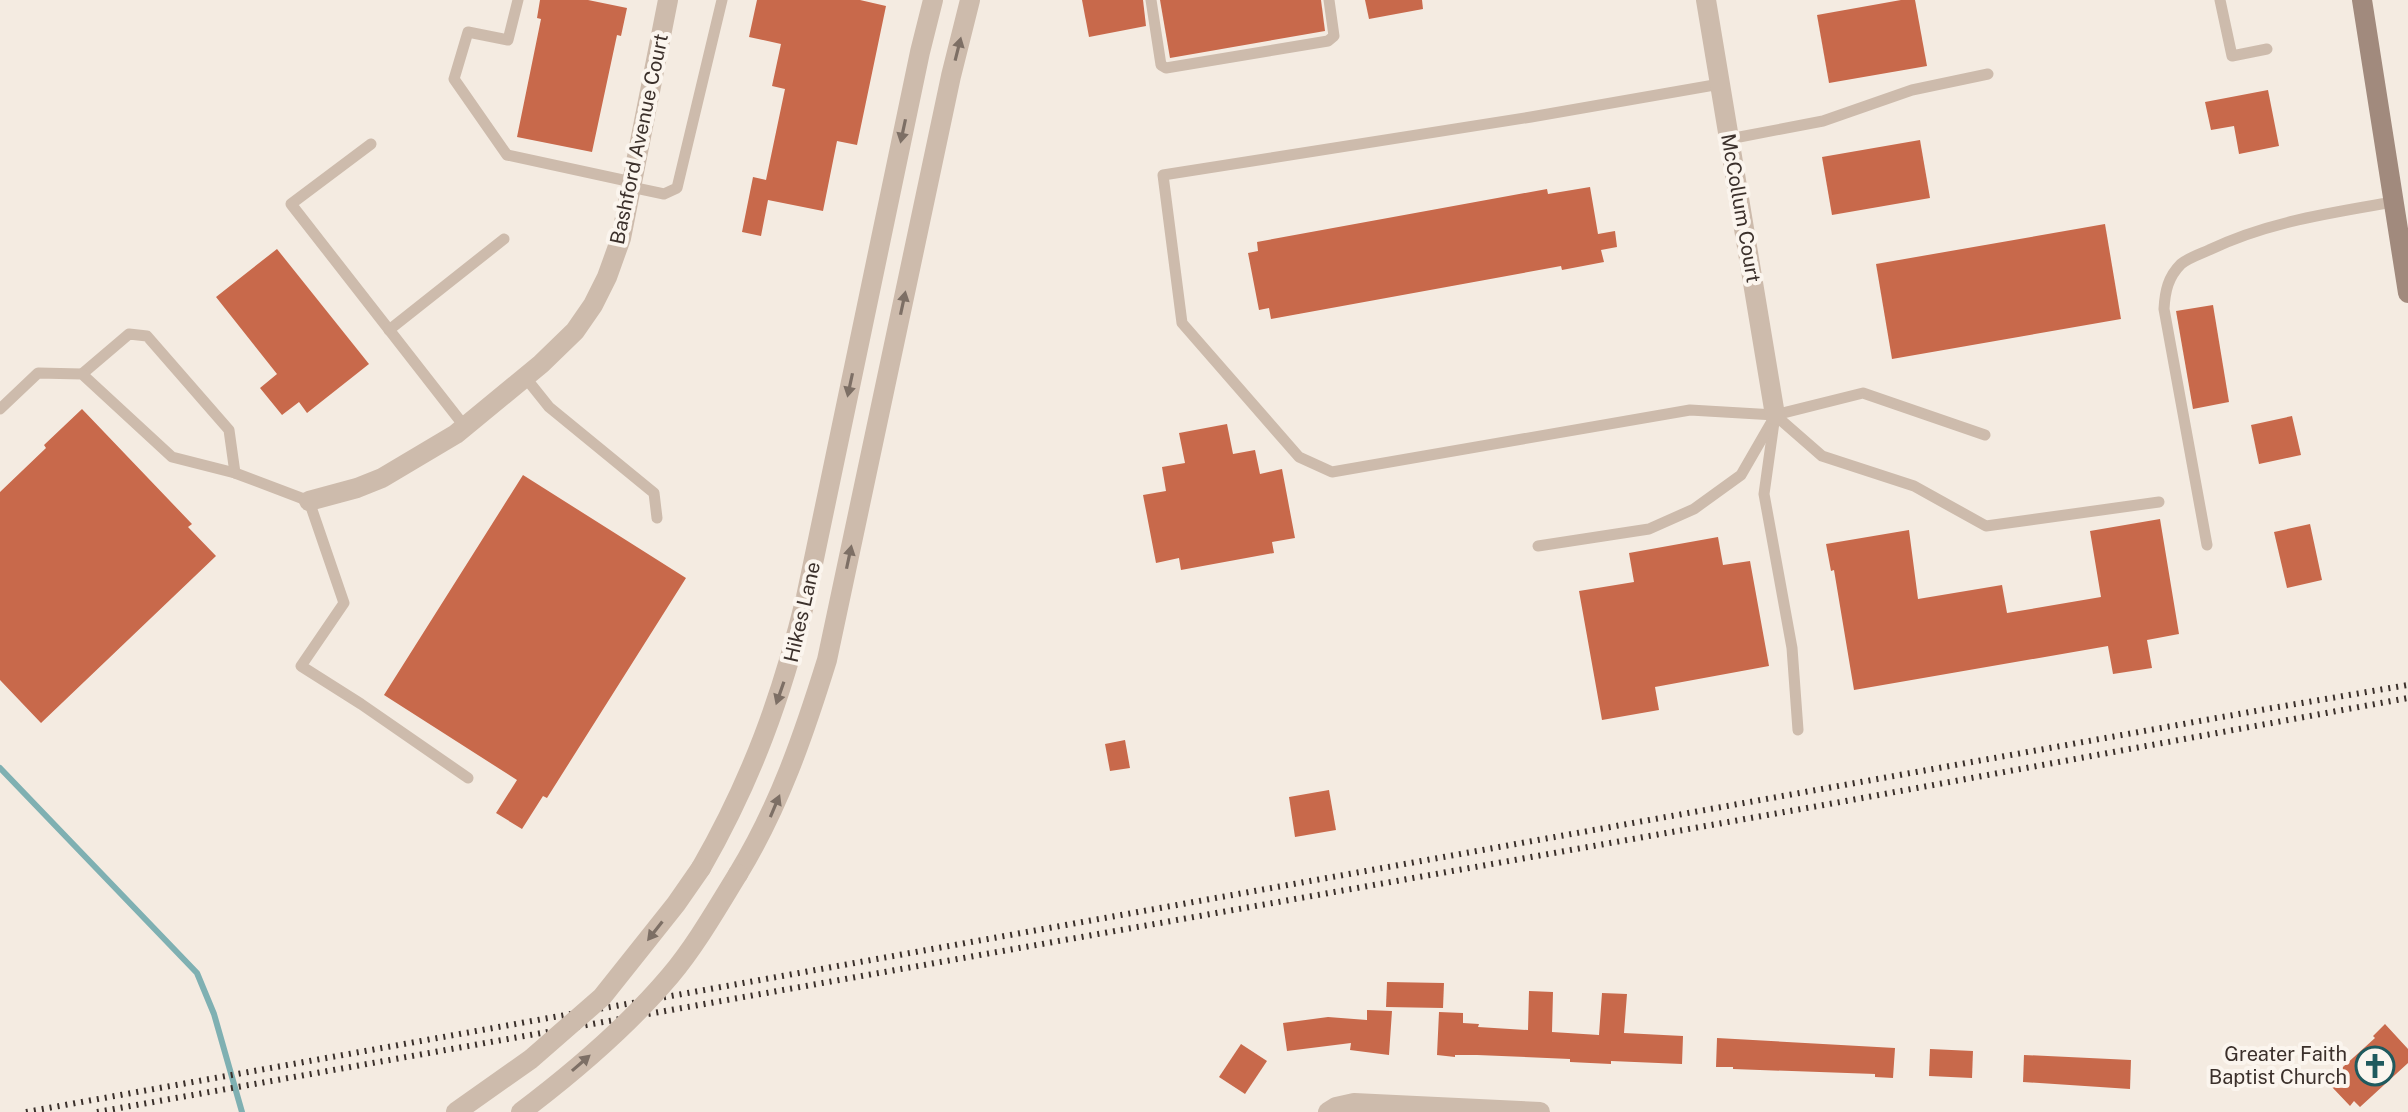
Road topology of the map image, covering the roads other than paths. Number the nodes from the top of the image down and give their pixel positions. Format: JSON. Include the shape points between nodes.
{"nodes":[{"id":1,"x":518,"y":0,"type":"edge"},
{"id":2,"x":668,"y":0,"type":"edge"},
{"id":3,"x":722,"y":0,"type":"edge"},
{"id":4,"x":933,"y":0,"type":"edge"},
{"id":5,"x":970,"y":0,"type":"edge"},
{"id":6,"x":1151,"y":0,"type":"edge"},
{"id":7,"x":1329,"y":0,"type":"edge"},
{"id":8,"x":1706,"y":0,"type":"edge"},
{"id":9,"x":2220,"y":0,"type":"edge"},
{"id":10,"x":2362,"y":0,"type":"edge"},
{"id":11,"x":2267,"y":49,"type":"dead end"},
{"id":12,"x":1988,"y":74,"type":"dead end"},
{"id":13,"x":1720,"y":84,"type":"junction"},
{"id":14,"x":1729,"y":139,"type":"junction"},
{"id":15,"x":371,"y":144,"type":"dead end"},
{"id":16,"x":632,"y":185,"type":"junction"},
{"id":17,"x":2393,"y":202,"type":"junction"},
{"id":18,"x":504,"y":239,"type":"dead end"},
{"id":19,"x":2408,"y":293,"type":"edge"},
{"id":20,"x":389,"y":330,"type":"junction"},
{"id":21,"x":82,"y":374,"type":"junction"},
{"id":22,"x":525,"y":377,"type":"junction"},
{"id":23,"x":0,"y":409,"type":"edge"},
{"id":24,"x":1775,"y":415,"type":"junction"},
{"id":25,"x":465,"y":427,"type":"junction"},
{"id":26,"x":1985,"y":435,"type":"dead end"},
{"id":27,"x":235,"y":473,"type":"junction"},
{"id":28,"x":309,"y":501,"type":"junction"},
{"id":29,"x":2159,"y":502,"type":"dead end"},
{"id":30,"x":657,"y":518,"type":"dead end"},
{"id":31,"x":2207,"y":545,"type":"dead end"},
{"id":32,"x":1538,"y":546,"type":"dead end"},
{"id":33,"x":1798,"y":730,"type":"dead end"},
{"id":34,"x":468,"y":778,"type":"dead end"},
{"id":35,"x":456,"y":1112,"type":"edge"},
{"id":36,"x":521,"y":1112,"type":"edge"},
{"id":37,"x":1328,"y":1112,"type":"edge"},
{"id":38,"x":1540,"y":1112,"type":"edge"}],
"edges":[{"from":1,"to":16,"type":"lane","via":[[508,40],[468,32],[454,79],[507,155]]},
{"from":2,"to":16,"type":"street","name":"Bashford Avenue Court"},
{"from":3,"to":16,"type":"lane","via":[[677,188],[664,194]]},
{"from":4,"to":35,"type":"street","name":"Hikes Lane","one_way":true,"bridge":true,"via":[[791,661],[749,777],[701,868],[602,997],[531,1059]]},
{"from":36,"to":5,"type":"street","name":"Hikes Lane","one_way":true,"bridge":true,"via":[[617,1031],[671,975],[761,837],[780,795],[827,660]]},
{"from":6,"to":7,"type":"lane","via":[[1161,65],[1166,68],[1328,41],[1335,31]]},
{"from":8,"to":13,"type":"street","name":"McCollum Court"},
{"from":9,"to":11,"type":"lane","via":[[2232,56]]},
{"from":10,"to":17,"type":"main road"},
{"from":12,"to":14,"type":"lane","via":[[1912,90],[1823,121]]},
{"from":13,"to":14,"type":"street","name":"McCollum Court"},
{"from":13,"to":24,"type":"lane","via":[[1163,175],[1182,323],[1299,457],[1332,472],[1690,410]]},
{"from":14,"to":24,"type":"street","name":"McCollum Court"},
{"from":15,"to":20,"type":"lane","via":[[291,204]]},
{"from":16,"to":22,"type":"street","name":"Bashford Avenue Court","via":[[621,238],[593,305],[575,331]]},
{"from":17,"to":19,"type":"main road"},
{"from":17,"to":31,"type":"lane","via":[[2238,236],[2183,262],[2168,281],[2164,309]]},
{"from":18,"to":20,"type":"lane"},
{"from":20,"to":25,"type":"lane"},
{"from":21,"to":23,"type":"lane","via":[[38,373]]},
{"from":21,"to":27,"type":"lane","via":[[172,457]]},
{"from":21,"to":27,"type":"lane","via":[[129,334],[147,336],[229,430]]},
{"from":22,"to":25,"type":"street","name":"Bashford Avenue Court"},
{"from":22,"to":30,"type":"lane","via":[[549,407],[646,484],[654,493]]},
{"from":24,"to":26,"type":"lane","via":[[1863,393]]},
{"from":24,"to":29,"type":"lane","via":[[1822,456],[1914,486],[1986,526]]},
{"from":24,"to":32,"type":"lane","via":[[1741,475],[1694,509],[1649,529]]},
{"from":24,"to":33,"type":"lane","via":[[1764,494],[1792,648]]},
{"from":25,"to":28,"type":"street","name":"Bashford Avenue Court","via":[[382,478]]},
{"from":27,"to":28,"type":"lane"},
{"from":28,"to":34,"type":"lane","via":[[344,603],[301,666]]},
{"from":37,"to":38,"type":"street","via":[[1354,1103]]}]}
